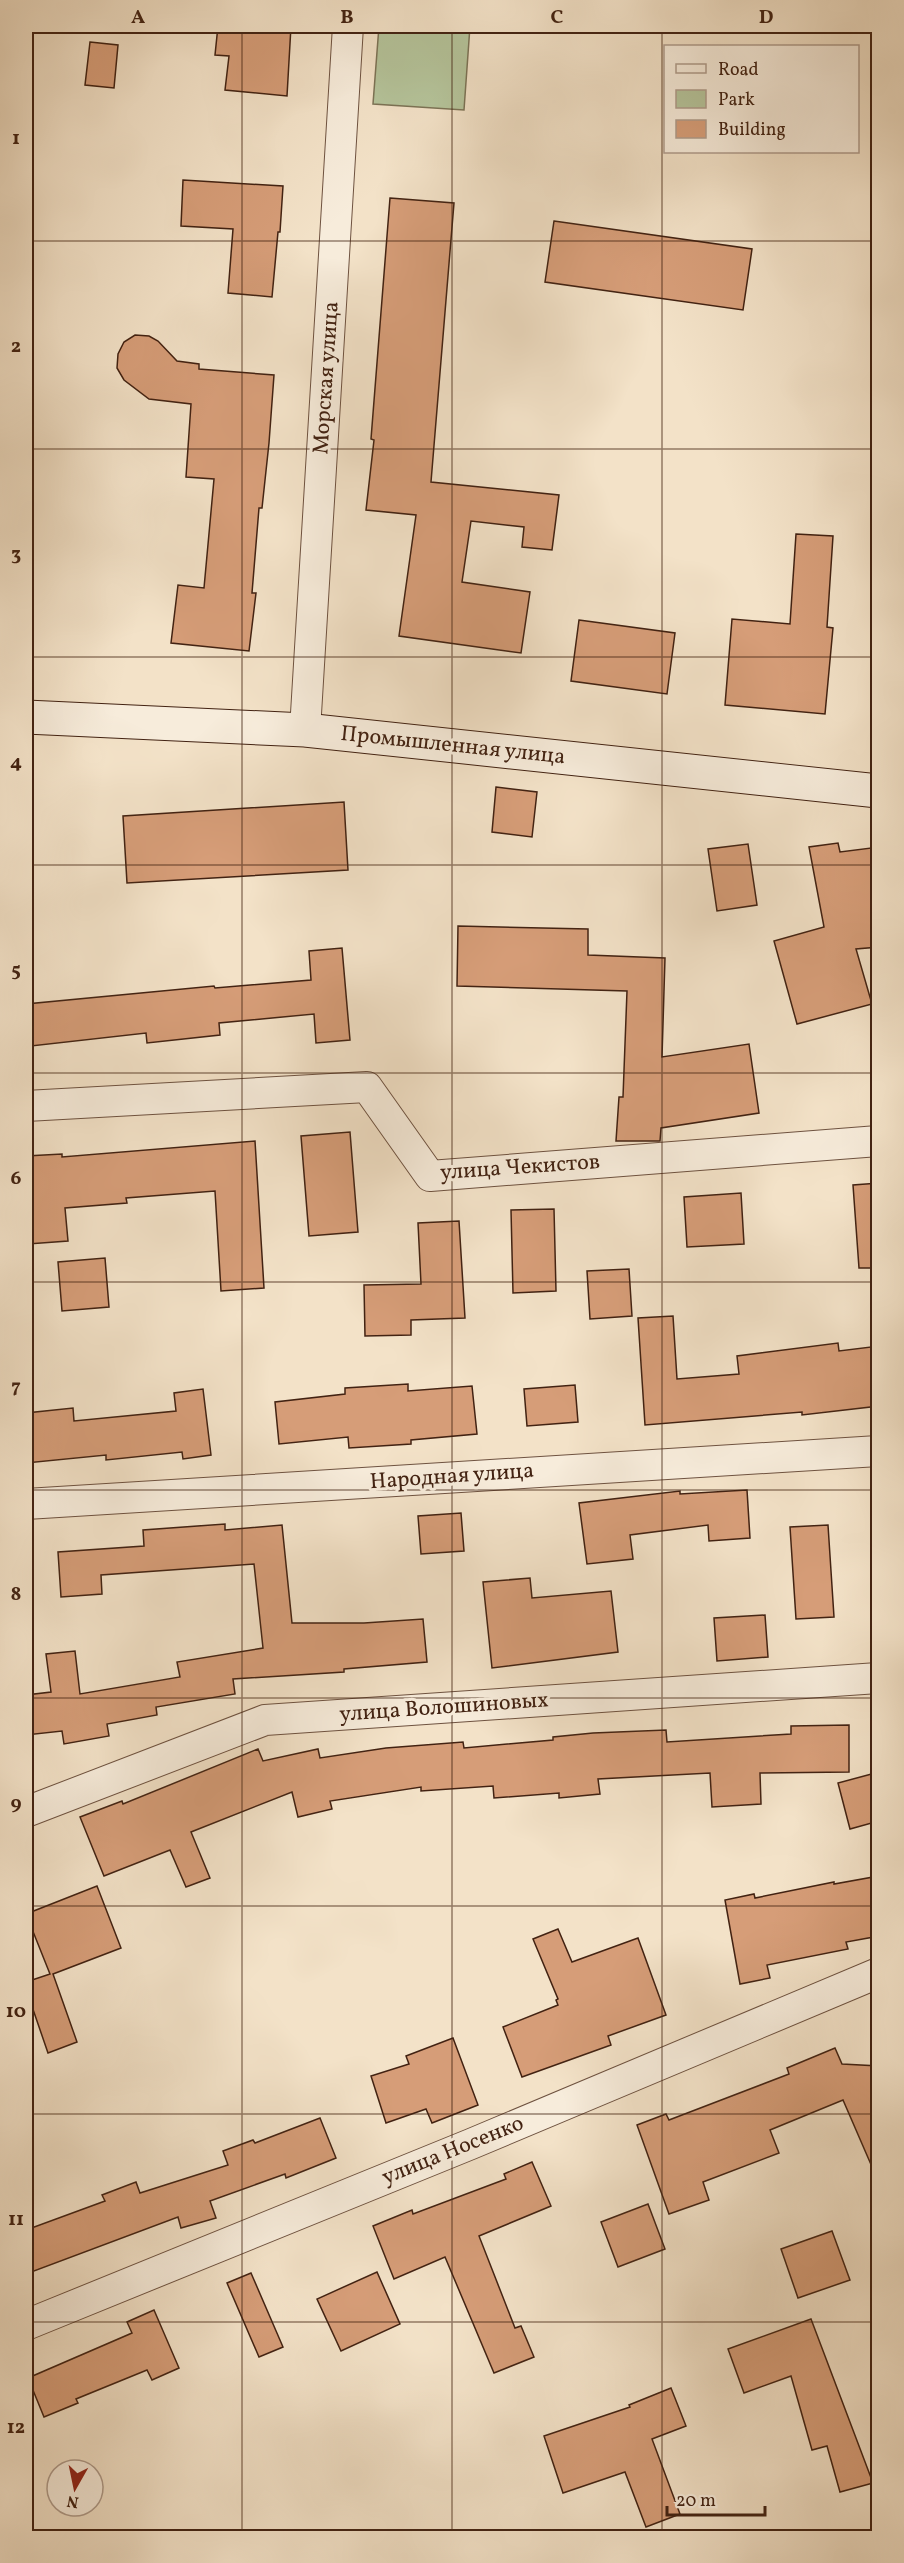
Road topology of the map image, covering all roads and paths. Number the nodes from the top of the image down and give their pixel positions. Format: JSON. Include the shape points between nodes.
{"nodes":[{"id":1,"x":348,"y":26,"type":"edge"},
{"id":2,"x":26,"y":717,"type":"edge"},
{"id":3,"x":305,"y":730,"type":"junction"},
{"id":4,"x":879,"y":790,"type":"edge"},
{"id":5,"x":26,"y":1106,"type":"edge"},
{"id":6,"x":879,"y":1141,"type":"edge"},
{"id":7,"x":879,"y":1451,"type":"edge"},
{"id":8,"x":26,"y":1504,"type":"edge"},
{"id":9,"x":879,"y":1678,"type":"edge"},
{"id":10,"x":26,"y":1812,"type":"edge"},
{"id":11,"x":879,"y":1973,"type":"edge"},
{"id":12,"x":26,"y":2325,"type":"edge"}],
"edges":[{"from":1,"to":3,"type":"street","name":"Морская улица"},
{"from":2,"to":3,"type":"street","name":"Промышленная улица"},
{"from":3,"to":4,"type":"street","name":"Промышленная улица"},
{"from":5,"to":6,"type":"street","name":"улица Чекистов","via":[[367,1087],[430,1176]]},
{"from":7,"to":8,"type":"street","name":"Народная улица"},
{"from":9,"to":10,"type":"street","name":"улица Волошиновых","via":[[265,1720]]},
{"from":11,"to":12,"type":"street","name":"улица Носенко"}]}
